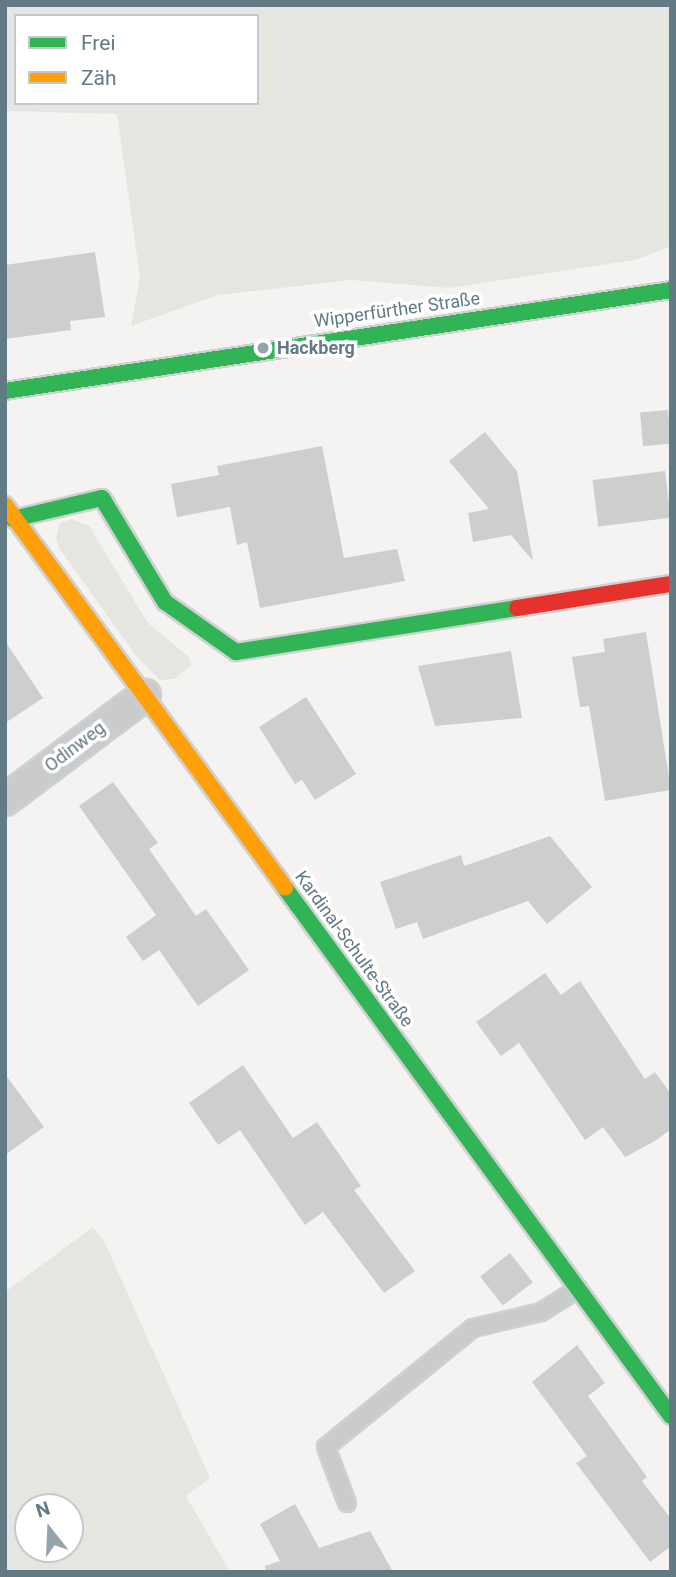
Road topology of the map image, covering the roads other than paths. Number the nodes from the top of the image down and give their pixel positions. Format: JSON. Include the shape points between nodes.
{"nodes":[{"id":1,"x":671,"y":290,"type":"edge"},
{"id":2,"x":5,"y":391,"type":"edge"},
{"id":3,"x":9,"y":512,"type":"edge"},
{"id":4,"x":671,"y":584,"type":"edge"},
{"id":5,"x":145,"y":695,"type":"junction"},
{"id":6,"x":5,"y":800,"type":"edge"},
{"id":7,"x":578,"y":1289,"type":"junction"},
{"id":8,"x":671,"y":1416,"type":"edge"},
{"id":9,"x":346,"y":1503,"type":"dead end"}],
"edges":[{"from":1,"to":2,"type":"street","name":"Wipperfürther Straße"},
{"from":3,"to":4,"type":"street","via":[[102,498],[165,602],[236,652]]},
{"from":3,"to":5,"type":"street","name":"Kardinal-Schulte-Straße"},
{"from":5,"to":6,"type":"street","name":"Odinweg"},
{"from":5,"to":7,"type":"street","name":"Kardinal-Schulte-Straße"},
{"from":7,"to":8,"type":"street","name":"Kardinal-Schulte-Straße"},
{"from":7,"to":9,"type":"lane","via":[[541,1312],[473,1328],[326,1447]]}]}
